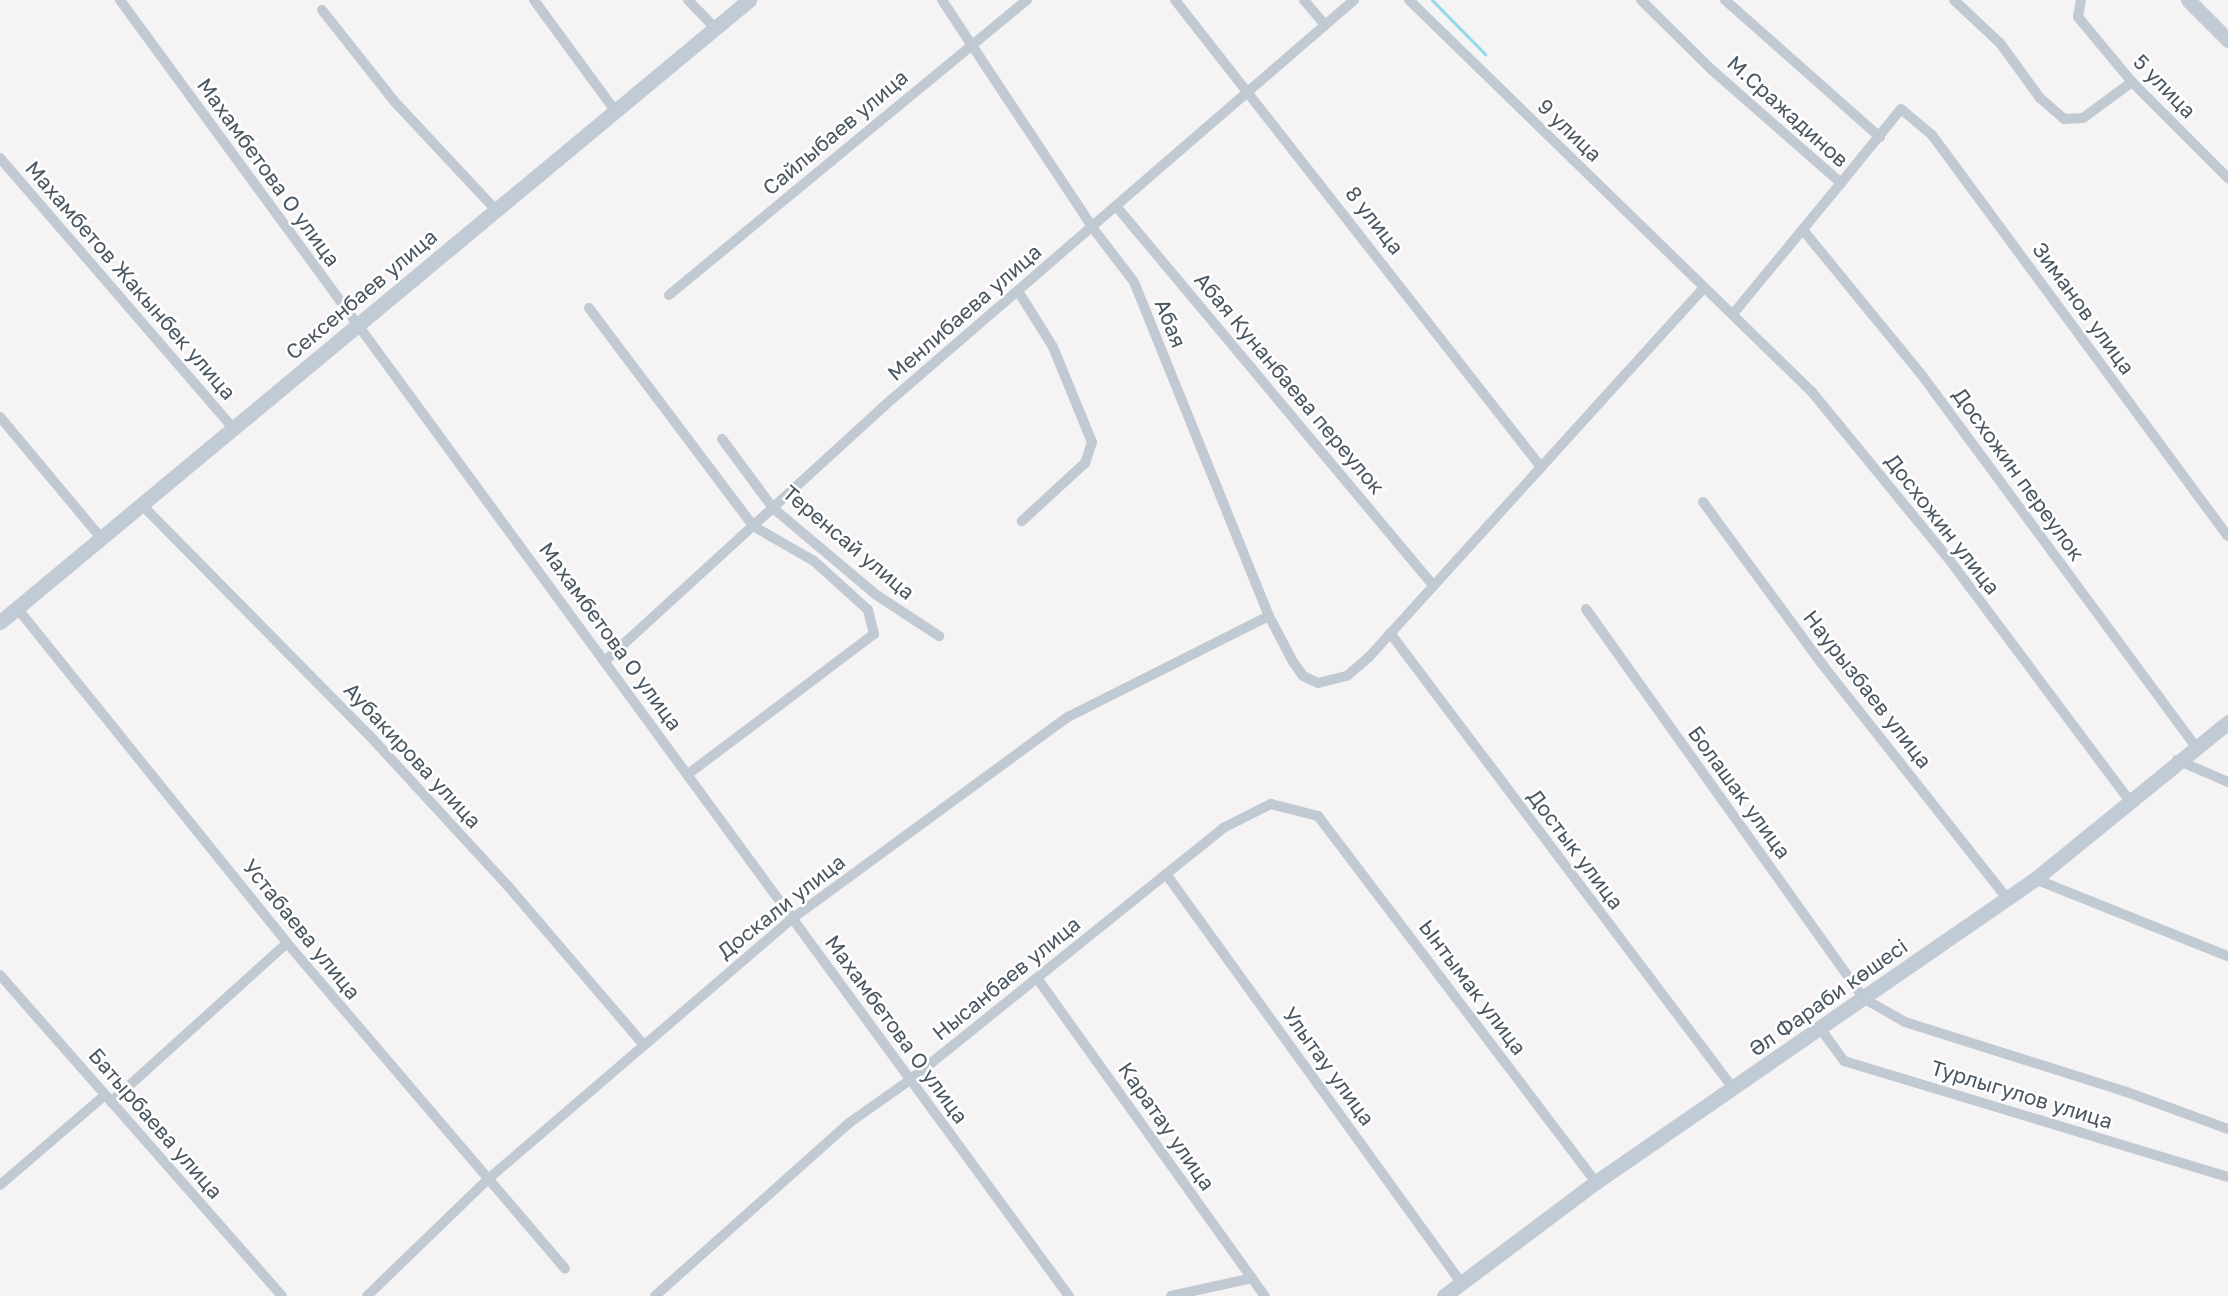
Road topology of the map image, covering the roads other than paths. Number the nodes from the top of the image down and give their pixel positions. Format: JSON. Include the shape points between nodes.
{"nodes":[{"id":1,"x":120,"y":0,"type":"edge"},
{"id":2,"x":534,"y":0,"type":"edge"},
{"id":3,"x":688,"y":0,"type":"edge"},
{"id":4,"x":749,"y":0,"type":"edge"},
{"id":5,"x":942,"y":0,"type":"edge"},
{"id":6,"x":1028,"y":0,"type":"edge"},
{"id":7,"x":1175,"y":0,"type":"edge"},
{"id":8,"x":1304,"y":0,"type":"edge"},
{"id":9,"x":1354,"y":0,"type":"edge"},
{"id":10,"x":1409,"y":0,"type":"edge"},
{"id":11,"x":1641,"y":0,"type":"edge"},
{"id":12,"x":1725,"y":0,"type":"edge"},
{"id":13,"x":1954,"y":0,"type":"edge"},
{"id":14,"x":2081,"y":0,"type":"edge"},
{"id":15,"x":2188,"y":0,"type":"edge"},
{"id":16,"x":321,"y":10,"type":"dead end"},
{"id":17,"x":1325,"y":25,"type":"junction"},
{"id":18,"x":715,"y":28,"type":"junction"},
{"id":19,"x":2228,"y":40,"type":"edge"},
{"id":20,"x":971,"y":45,"type":"junction"},
{"id":21,"x":2132,"y":82,"type":"junction"},
{"id":22,"x":1248,"y":91,"type":"junction"},
{"id":23,"x":616,"y":112,"type":"junction"},
{"id":24,"x":1880,"y":136,"type":"junction"},
{"id":25,"x":0,"y":158,"type":"edge"},
{"id":26,"x":2228,"y":177,"type":"edge"},
{"id":27,"x":1841,"y":183,"type":"junction"},
{"id":28,"x":1116,"y":206,"type":"junction"},
{"id":29,"x":496,"y":210,"type":"junction"},
{"id":30,"x":1092,"y":227,"type":"junction"},
{"id":31,"x":1803,"y":230,"type":"junction"},
{"id":32,"x":1704,"y":287,"type":"junction"},
{"id":33,"x":1018,"y":291,"type":"junction"},
{"id":34,"x":669,"y":295,"type":"dead end"},
{"id":35,"x":589,"y":308,"type":"dead end"},
{"id":36,"x":1732,"y":314,"type":"junction"},
{"id":37,"x":356,"y":325,"type":"junction"},
{"id":38,"x":0,"y":417,"type":"edge"},
{"id":39,"x":233,"y":428,"type":"junction"},
{"id":40,"x":722,"y":439,"type":"dead end"},
{"id":41,"x":1541,"y":467,"type":"junction"},
{"id":42,"x":1703,"y":502,"type":"dead end"},
{"id":43,"x":142,"y":505,"type":"junction"},
{"id":44,"x":773,"y":508,"type":"junction"},
{"id":45,"x":1022,"y":520,"type":"dead end"},
{"id":46,"x":753,"y":526,"type":"junction"},
{"id":47,"x":2228,"y":536,"type":"edge"},
{"id":48,"x":102,"y":539,"type":"junction"},
{"id":49,"x":1433,"y":585,"type":"junction"},
{"id":50,"x":17,"y":608,"type":"junction"},
{"id":51,"x":1586,"y":609,"type":"dead end"},
{"id":52,"x":1269,"y":616,"type":"junction"},
{"id":53,"x":0,"y":622,"type":"edge"},
{"id":54,"x":1390,"y":633,"type":"junction"},
{"id":55,"x":939,"y":636,"type":"dead end"},
{"id":56,"x":605,"y":661,"type":"junction"},
{"id":57,"x":2228,"y":722,"type":"edge"},
{"id":58,"x":2195,"y":746,"type":"junction"},
{"id":59,"x":2177,"y":760,"type":"junction"},
{"id":60,"x":688,"y":774,"type":"junction"},
{"id":61,"x":2228,"y":782,"type":"edge"},
{"id":62,"x":2132,"y":803,"type":"junction"},
{"id":63,"x":1318,"y":816,"type":"joint"},
{"id":64,"x":1166,"y":874,"type":"junction"},
{"id":65,"x":2035,"y":879,"type":"junction"},
{"id":66,"x":2006,"y":897,"type":"junction"},
{"id":67,"x":793,"y":918,"type":"junction"},
{"id":68,"x":287,"y":944,"type":"junction"},
{"id":69,"x":2228,"y":956,"type":"edge"},
{"id":70,"x":0,"y":975,"type":"edge"},
{"id":71,"x":1038,"y":978,"type":"junction"},
{"id":72,"x":1863,"y":998,"type":"junction"},
{"id":73,"x":1820,"y":1028,"type":"junction"},
{"id":74,"x":643,"y":1044,"type":"junction"},
{"id":75,"x":910,"y":1080,"type":"junction"},
{"id":76,"x":1733,"y":1088,"type":"junction"},
{"id":77,"x":108,"y":1098,"type":"junction"},
{"id":78,"x":2228,"y":1129,"type":"edge"},
{"id":79,"x":2228,"y":1177,"type":"edge"},
{"id":80,"x":487,"y":1180,"type":"junction"},
{"id":81,"x":1596,"y":1182,"type":"junction"},
{"id":82,"x":0,"y":1185,"type":"edge"},
{"id":83,"x":565,"y":1269,"type":"dead end"},
{"id":84,"x":1251,"y":1278,"type":"junction"},
{"id":85,"x":1460,"y":1281,"type":"junction"},
{"id":86,"x":282,"y":1296,"type":"edge"},
{"id":87,"x":368,"y":1296,"type":"edge"},
{"id":88,"x":655,"y":1296,"type":"edge"},
{"id":89,"x":1069,"y":1296,"type":"edge"},
{"id":90,"x":1171,"y":1296,"type":"edge"},
{"id":91,"x":1265,"y":1296,"type":"edge"},
{"id":92,"x":1444,"y":1296,"type":"edge"}],
"edges":[{"from":1,"to":37,"type":"street","name":"Махамбетова О улица"},
{"from":2,"to":23,"type":"street"},
{"from":3,"to":18,"type":"street"},
{"from":4,"to":18,"type":"street","name":"Сексенбаев улица"},
{"from":5,"to":20,"type":"street","name":"Абая"},
{"from":6,"to":20,"type":"street","name":"Сайлыбаев улица"},
{"from":7,"to":22,"type":"street","name":"8 улица"},
{"from":8,"to":17,"type":"street"},
{"from":9,"to":17,"type":"street","name":"Менлибаева улица"},
{"from":10,"to":32,"type":"street","name":"9 улица"},
{"from":11,"to":27,"type":"street","name":"М.Сражадинов","via":[[1712,70]]},
{"from":12,"to":24,"type":"street"},
{"from":13,"to":21,"type":"street","via":[[2000,43],[2040,98],[2064,119],[2083,118]]},
{"from":14,"to":21,"type":"street","name":"5 улица","via":[[2078,17]]},
{"from":15,"to":19,"type":"street"},
{"from":16,"to":29,"type":"street","via":[[394,101]]},
{"from":17,"to":22,"type":"street","name":"Менлибаева улица"},
{"from":18,"to":23,"type":"street","name":"Сексенбаев улица"},
{"from":20,"to":30,"type":"street","name":"Абая"},
{"from":20,"to":34,"type":"street","name":"Сайлыбаев улица"},
{"from":21,"to":26,"type":"street","name":"5 улица"},
{"from":22,"to":28,"type":"street","name":"Менлибаева улица"},
{"from":22,"to":41,"type":"street","name":"8 улица"},
{"from":23,"to":29,"type":"street","name":"Сексенбаев улица"},
{"from":24,"to":27,"type":"street"},
{"from":24,"to":47,"type":"street","name":"Зиманов улица","via":[[1901,109],[1932,135]]},
{"from":25,"to":39,"type":"street","name":"Махамбетов Жакынбек улица"},
{"from":27,"to":31,"type":"street","name":"М.Сражадинов"},
{"from":28,"to":30,"type":"street","name":"Менлибаева улица"},
{"from":28,"to":49,"type":"street","name":"Абая Кунанбаева переулок"},
{"from":29,"to":37,"type":"street","name":"Сексенбаев улица"},
{"from":30,"to":33,"type":"street","name":"Менлибаева улица"},
{"from":30,"to":52,"type":"street","name":"Абая","via":[[1134,282]]},
{"from":31,"to":36,"type":"street","name":"М.Сражадинов"},
{"from":31,"to":58,"type":"street","name":"Досхожин переулок","via":[[1921,374]]},
{"from":32,"to":36,"type":"street","name":"Досхожин улица"},
{"from":32,"to":41,"type":"street"},
{"from":33,"to":44,"type":"street","name":"Менлибаева улица"},
{"from":33,"to":45,"type":"street","via":[[1053,347],[1092,442],[1085,463]]},
{"from":35,"to":46,"type":"street"},
{"from":36,"to":62,"type":"street","name":"Досхожин улица","via":[[1812,392],[1940,549]]},
{"from":37,"to":39,"type":"street","name":"Сексенбаев улица"},
{"from":37,"to":56,"type":"street","name":"Махамбетова О улица"},
{"from":38,"to":48,"type":"street"},
{"from":39,"to":43,"type":"street","name":"Сексенбаев улица"},
{"from":40,"to":44,"type":"street","name":"Теренсай улица"},
{"from":41,"to":49,"type":"street"},
{"from":42,"to":66,"type":"street","name":"Наурызбаев улица","via":[[1822,664]]},
{"from":43,"to":48,"type":"street","name":"Сексенбаев улица"},
{"from":43,"to":74,"type":"street","name":"Аубакирова улица","via":[[369,735],[508,886]]},
{"from":44,"to":46,"type":"street","name":"Менлибаева улица"},
{"from":44,"to":55,"type":"street","name":"Теренсай улица","via":[[875,594]]},
{"from":46,"to":56,"type":"street","name":"Менлибаева улица"},
{"from":46,"to":60,"type":"street","via":[[822,568],[868,610],[874,634]]},
{"from":48,"to":50,"type":"street","name":"Сексенбаев улица"},
{"from":49,"to":54,"type":"street"},
{"from":50,"to":53,"type":"street","name":"Сексенбаев улица"},
{"from":50,"to":68,"type":"street","name":"Устабаева улица"},
{"from":51,"to":72,"type":"street","name":"Болашак улица"},
{"from":52,"to":54,"type":"street","name":"Абая","via":[[1303,676],[1318,682],[1347,676]]},
{"from":52,"to":67,"type":"street","name":"Доскали улица","via":[[1068,717]]},
{"from":54,"to":76,"type":"street","name":"Достык улица"},
{"from":56,"to":60,"type":"street","name":"Махамбетова О улица"},
{"from":57,"to":58,"type":"street","name":"Әл Фараби көшесі"},
{"from":58,"to":59,"type":"street","name":"Әл Фараби көшесі"},
{"from":59,"to":61,"type":"street"},
{"from":59,"to":62,"type":"street","name":"Әл Фараби көшесі"},
{"from":60,"to":67,"type":"street","name":"Махамбетова О улица"},
{"from":62,"to":65,"type":"street","name":"Әл Фараби көшесі"},
{"from":63,"to":64,"type":"street","name":"Нысанбаев улица","via":[[1271,804],[1222,828]]},
{"from":63,"to":81,"type":"street","name":"Ынтымак улица"},
{"from":64,"to":71,"type":"street","name":"Нысанбаев улица"},
{"from":64,"to":85,"type":"street","name":"Улытау улица"},
{"from":65,"to":66,"type":"street","name":"Әл Фараби көшесі"},
{"from":65,"to":69,"type":"street"},
{"from":66,"to":72,"type":"street","name":"Әл Фараби көшесі"},
{"from":67,"to":74,"type":"street","name":"Доскали улица"},
{"from":67,"to":75,"type":"street","name":"Махамбетова О улица"},
{"from":68,"to":77,"type":"street"},
{"from":68,"to":80,"type":"street","name":"Устабаева улица"},
{"from":70,"to":77,"type":"street","name":"Батырбаева улица"},
{"from":71,"to":75,"type":"street","name":"Нысанбаев улица"},
{"from":71,"to":84,"type":"street","name":"Каратау улица"},
{"from":72,"to":73,"type":"street","name":"Әл Фараби көшесі"},
{"from":72,"to":78,"type":"street","name":"Турлыгулов улица","via":[[1905,1023],[2124,1091]]},
{"from":73,"to":76,"type":"street","name":"Әл Фараби көшесі"},
{"from":73,"to":79,"type":"street","name":"Турлыгулов улица","via":[[1844,1061]]},
{"from":74,"to":80,"type":"street","name":"Доскали улица"},
{"from":75,"to":88,"type":"street","name":"Нысанбаев улица","via":[[849,1123]]},
{"from":75,"to":89,"type":"street","name":"Махамбетова О улица"},
{"from":76,"to":81,"type":"street","name":"Әл Фараби көшесі"},
{"from":77,"to":82,"type":"street"},
{"from":77,"to":86,"type":"street","name":"Батырбаева улица"},
{"from":80,"to":83,"type":"street","name":"Устабаева улица"},
{"from":80,"to":87,"type":"street","name":"Доскали улица"},
{"from":81,"to":85,"type":"street","name":"Әл Фараби көшесі"},
{"from":84,"to":90,"type":"street"},
{"from":84,"to":91,"type":"street","name":"Каратау улица"},
{"from":85,"to":92,"type":"street","name":"Әл Фараби көшесі"}]}
